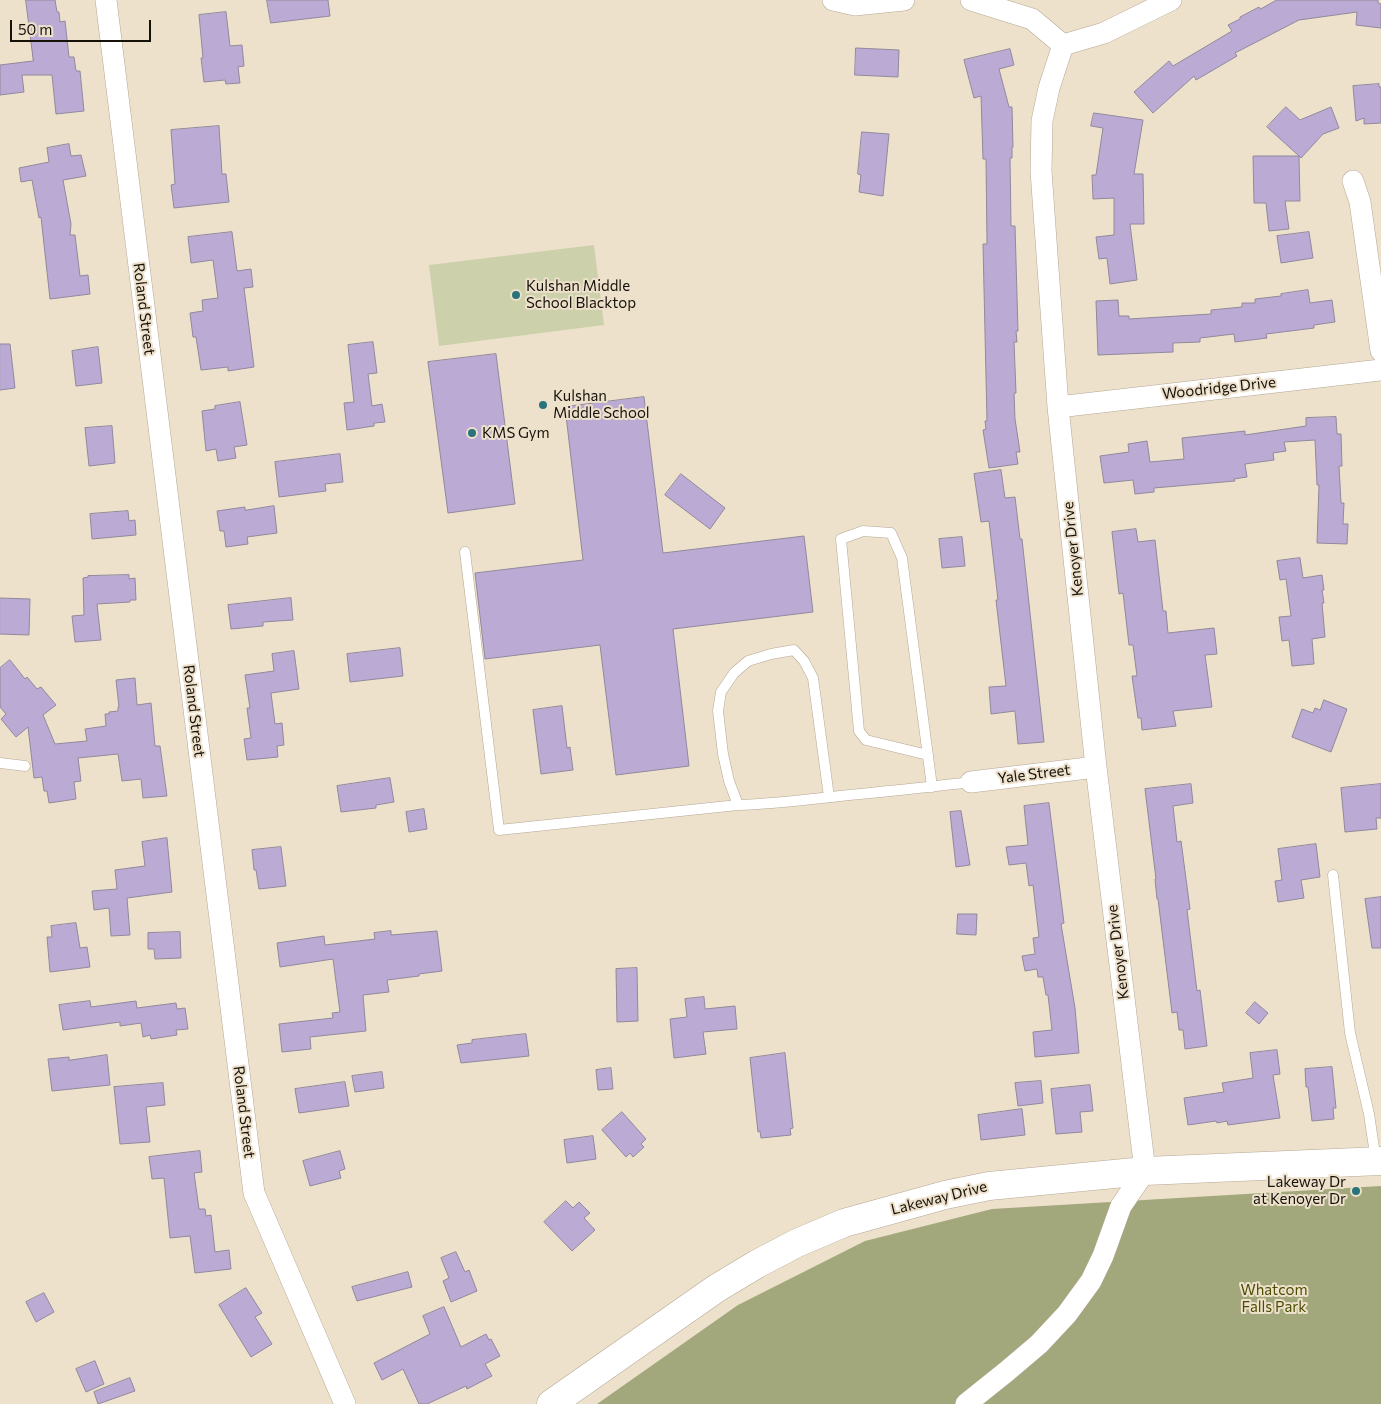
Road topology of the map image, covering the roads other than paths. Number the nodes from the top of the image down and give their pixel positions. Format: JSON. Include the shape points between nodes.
{"nodes":[{"id":1,"x":106,"y":0,"type":"edge"},
{"id":2,"x":832,"y":0,"type":"edge"},
{"id":3,"x":904,"y":0,"type":"edge"},
{"id":4,"x":971,"y":0,"type":"edge"},
{"id":5,"x":1171,"y":0,"type":"edge"},
{"id":6,"x":1062,"y":45,"type":"junction"},
{"id":7,"x":1353,"y":181,"type":"dead end"},
{"id":8,"x":1381,"y":350,"type":"edge"},
{"id":9,"x":1381,"y":370,"type":"edge"},
{"id":10,"x":1058,"y":406,"type":"junction"},
{"id":11,"x":464,"y":552,"type":"dead end"},
{"id":12,"x":928,"y":755,"type":"junction"},
{"id":13,"x":0,"y":762,"type":"edge"},
{"id":14,"x":26,"y":766,"type":"dead end"},
{"id":15,"x":1096,"y":767,"type":"junction"},
{"id":16,"x":971,"y":782,"type":"joint"},
{"id":17,"x":932,"y":786,"type":"junction"},
{"id":18,"x":829,"y":797,"type":"junction"},
{"id":19,"x":738,"y":805,"type":"junction"},
{"id":20,"x":1333,"y":876,"type":"dead end"},
{"id":21,"x":1379,"y":1161,"type":"edge"},
{"id":22,"x":1145,"y":1171,"type":"junction"},
{"id":23,"x":345,"y":1404,"type":"edge"},
{"id":24,"x":551,"y":1404,"type":"edge"},
{"id":25,"x":966,"y":1404,"type":"edge"}],
"edges":[{"from":1,"to":23,"type":"street","name":"Roland Street","via":[[254,1193]]},
{"from":2,"to":3,"type":"street","via":[[855,5]]},
{"from":4,"to":6,"type":"street","via":[[1032,19]]},
{"from":5,"to":6,"type":"street","via":[[1104,33]]},
{"from":6,"to":10,"type":"street","name":"Kenoyer Drive","via":[[1042,121],[1041,171]]},
{"from":7,"to":8,"type":"street","via":[[1360,202]]},
{"from":9,"to":10,"type":"street","name":"Woodridge Drive"},
{"from":10,"to":15,"type":"street","name":"Kenoyer Drive"},
{"from":11,"to":19,"type":"lane","via":[[499,830]]},
{"from":12,"to":12,"type":"lane","via":[[902,558],[891,533],[863,531],[841,539],[859,731],[866,740]]},
{"from":12,"to":17,"type":"lane"},
{"from":13,"to":14,"type":"lane"},
{"from":15,"to":16,"type":"street","name":"Yale Street"},
{"from":15,"to":22,"type":"street","name":"Kenoyer Drive"},
{"from":16,"to":17,"type":"lane"},
{"from":17,"to":18,"type":"lane"},
{"from":18,"to":19,"type":"lane"},
{"from":18,"to":19,"type":"lane","via":[[813,678],[794,650],[748,660],[721,692],[718,711],[723,754]]},
{"from":20,"to":21,"type":"lane","via":[[1350,1033]]},
{"from":21,"to":22,"type":"main road","name":"Lakeway Drive"},
{"from":22,"to":24,"type":"main road","name":"Lakeway Drive","via":[[989,1186],[844,1223],[797,1243],[717,1288]]},
{"from":22,"to":25,"type":"street","via":[[1121,1206],[1103,1256],[1091,1281],[1073,1306],[1039,1344]]}]}
